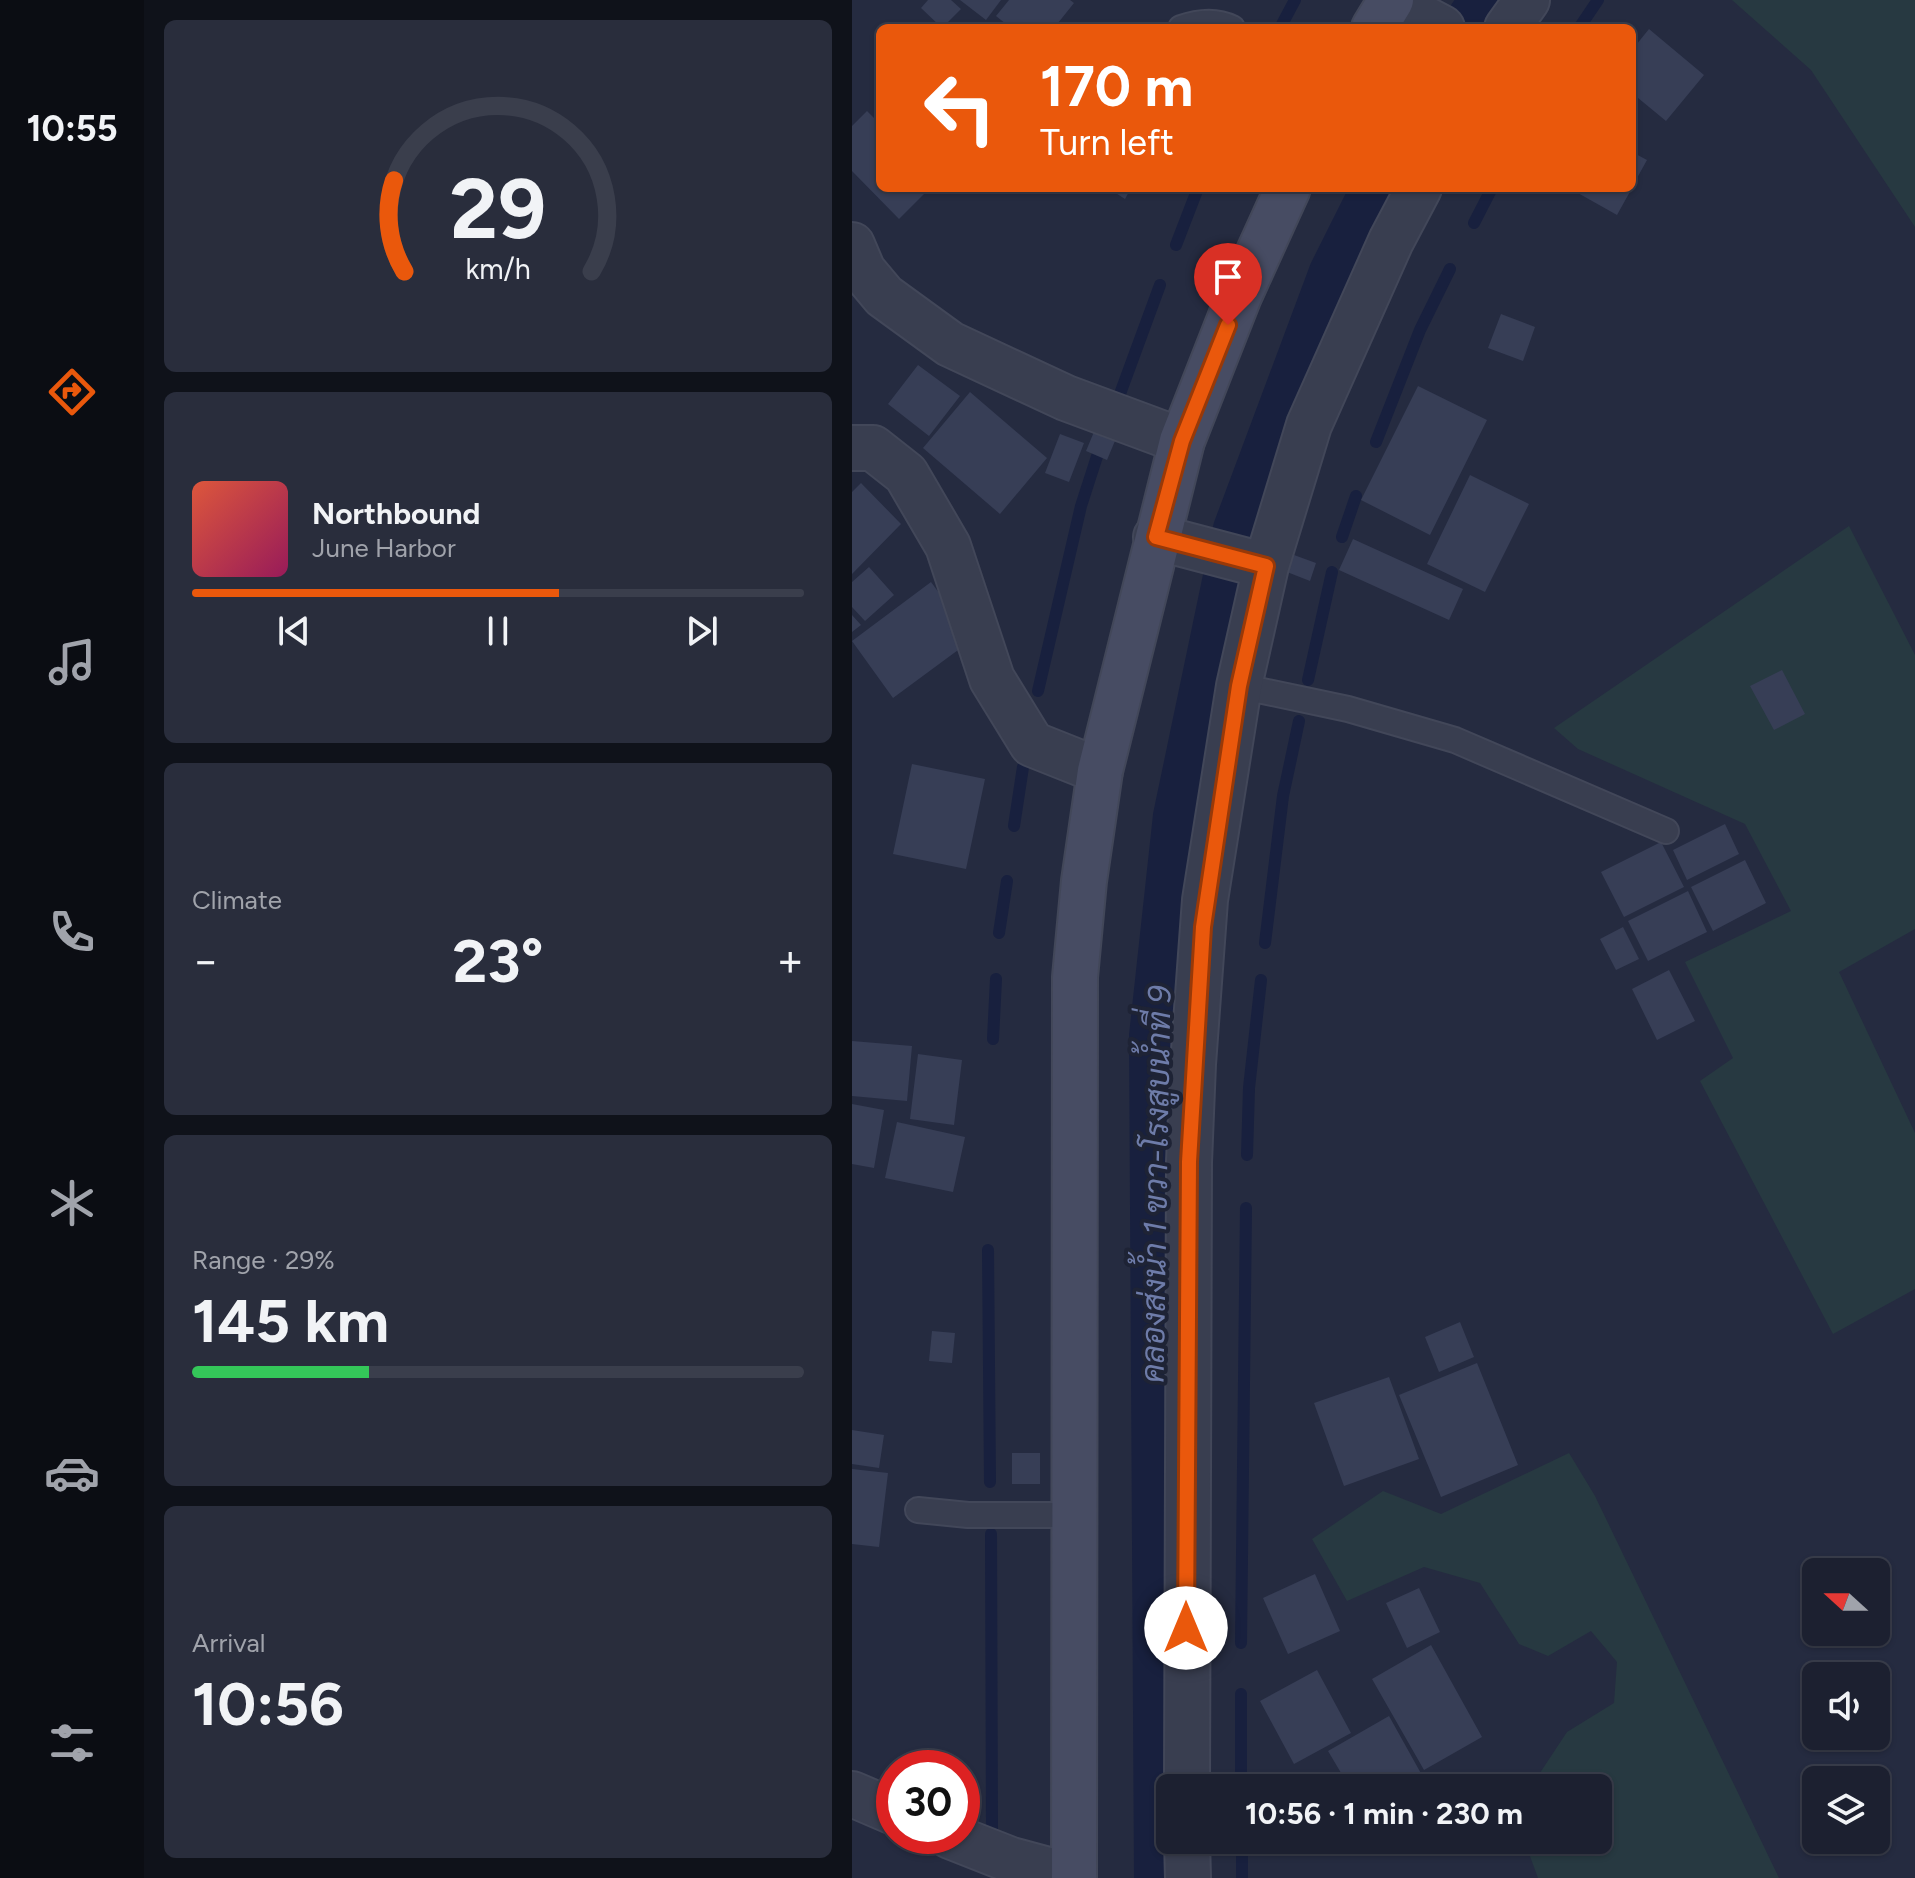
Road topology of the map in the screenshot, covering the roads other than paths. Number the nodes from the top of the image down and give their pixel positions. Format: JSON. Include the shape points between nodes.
{"nodes":[{"id":1,"x":1527,"y":0,"type":"edge"},
{"id":2,"x":1412,"y":12,"type":"edge"},
{"id":3,"x":1192,"y":24,"type":"edge"},
{"id":4,"x":1224,"y":24,"type":"edge"},
{"id":5,"x":1384,"y":24,"type":"edge"},
{"id":6,"x":1510,"y":24,"type":"edge"},
{"id":7,"x":1286,"y":192,"type":"edge"},
{"id":8,"x":1417,"y":192,"type":"edge"},
{"id":9,"x":852,"y":245,"type":"edge"},
{"id":10,"x":1182,"y":441,"type":"junction"},
{"id":11,"x":852,"y":448,"type":"edge"},
{"id":12,"x":1176,"y":542,"type":"junction"},
{"id":13,"x":1256,"y":563,"type":"junction"},
{"id":14,"x":1239,"y":686,"type":"junction"},
{"id":15,"x":1100,"y":771,"type":"junction"},
{"id":16,"x":1666,"y":831,"type":"dead end"},
{"id":17,"x":918,"y":1510,"type":"dead end"},
{"id":18,"x":1075,"y":1515,"type":"junction"},
{"id":19,"x":1187,"y":1774,"type":"edge"},
{"id":20,"x":852,"y":1794,"type":"edge"},
{"id":21,"x":876,"y":1804,"type":"edge"},
{"id":22,"x":980,"y":1848,"type":"edge"},
{"id":23,"x":1187,"y":1854,"type":"edge"},
{"id":24,"x":1074,"y":1878,"type":"edge"},
{"id":25,"x":1188,"y":1878,"type":"edge"}],
"edges":[{"from":1,"to":6,"type":"street"},
{"from":2,"to":5,"type":"main road"},
{"from":3,"to":4,"type":"lane"},
{"from":7,"to":10,"type":"main road"},
{"from":8,"to":13,"type":"street","via":[[1309,425]]},
{"from":9,"to":10,"type":"street","via":[[863,271],[884,296],[950,344],[1066,398]]},
{"from":10,"to":12,"type":"main road"},
{"from":11,"to":15,"type":"street","via":[[873,448],[906,474],[948,546],[992,679],[1032,744]]},
{"from":12,"to":13,"type":"street"},
{"from":12,"to":15,"type":"main road"},
{"from":13,"to":14,"type":"street"},
{"from":14,"to":16,"type":"lane","via":[[1348,709],[1455,740]]},
{"from":14,"to":19,"type":"street","via":[[1205,900],[1193,1064]]},
{"from":15,"to":18,"type":"main road","via":[[1075,977]]},
{"from":17,"to":18,"type":"lane"},
{"from":18,"to":24,"type":"main road"},
{"from":20,"to":21,"type":"street"},
{"from":22,"to":24,"type":"street"},
{"from":23,"to":25,"type":"street"}]}
